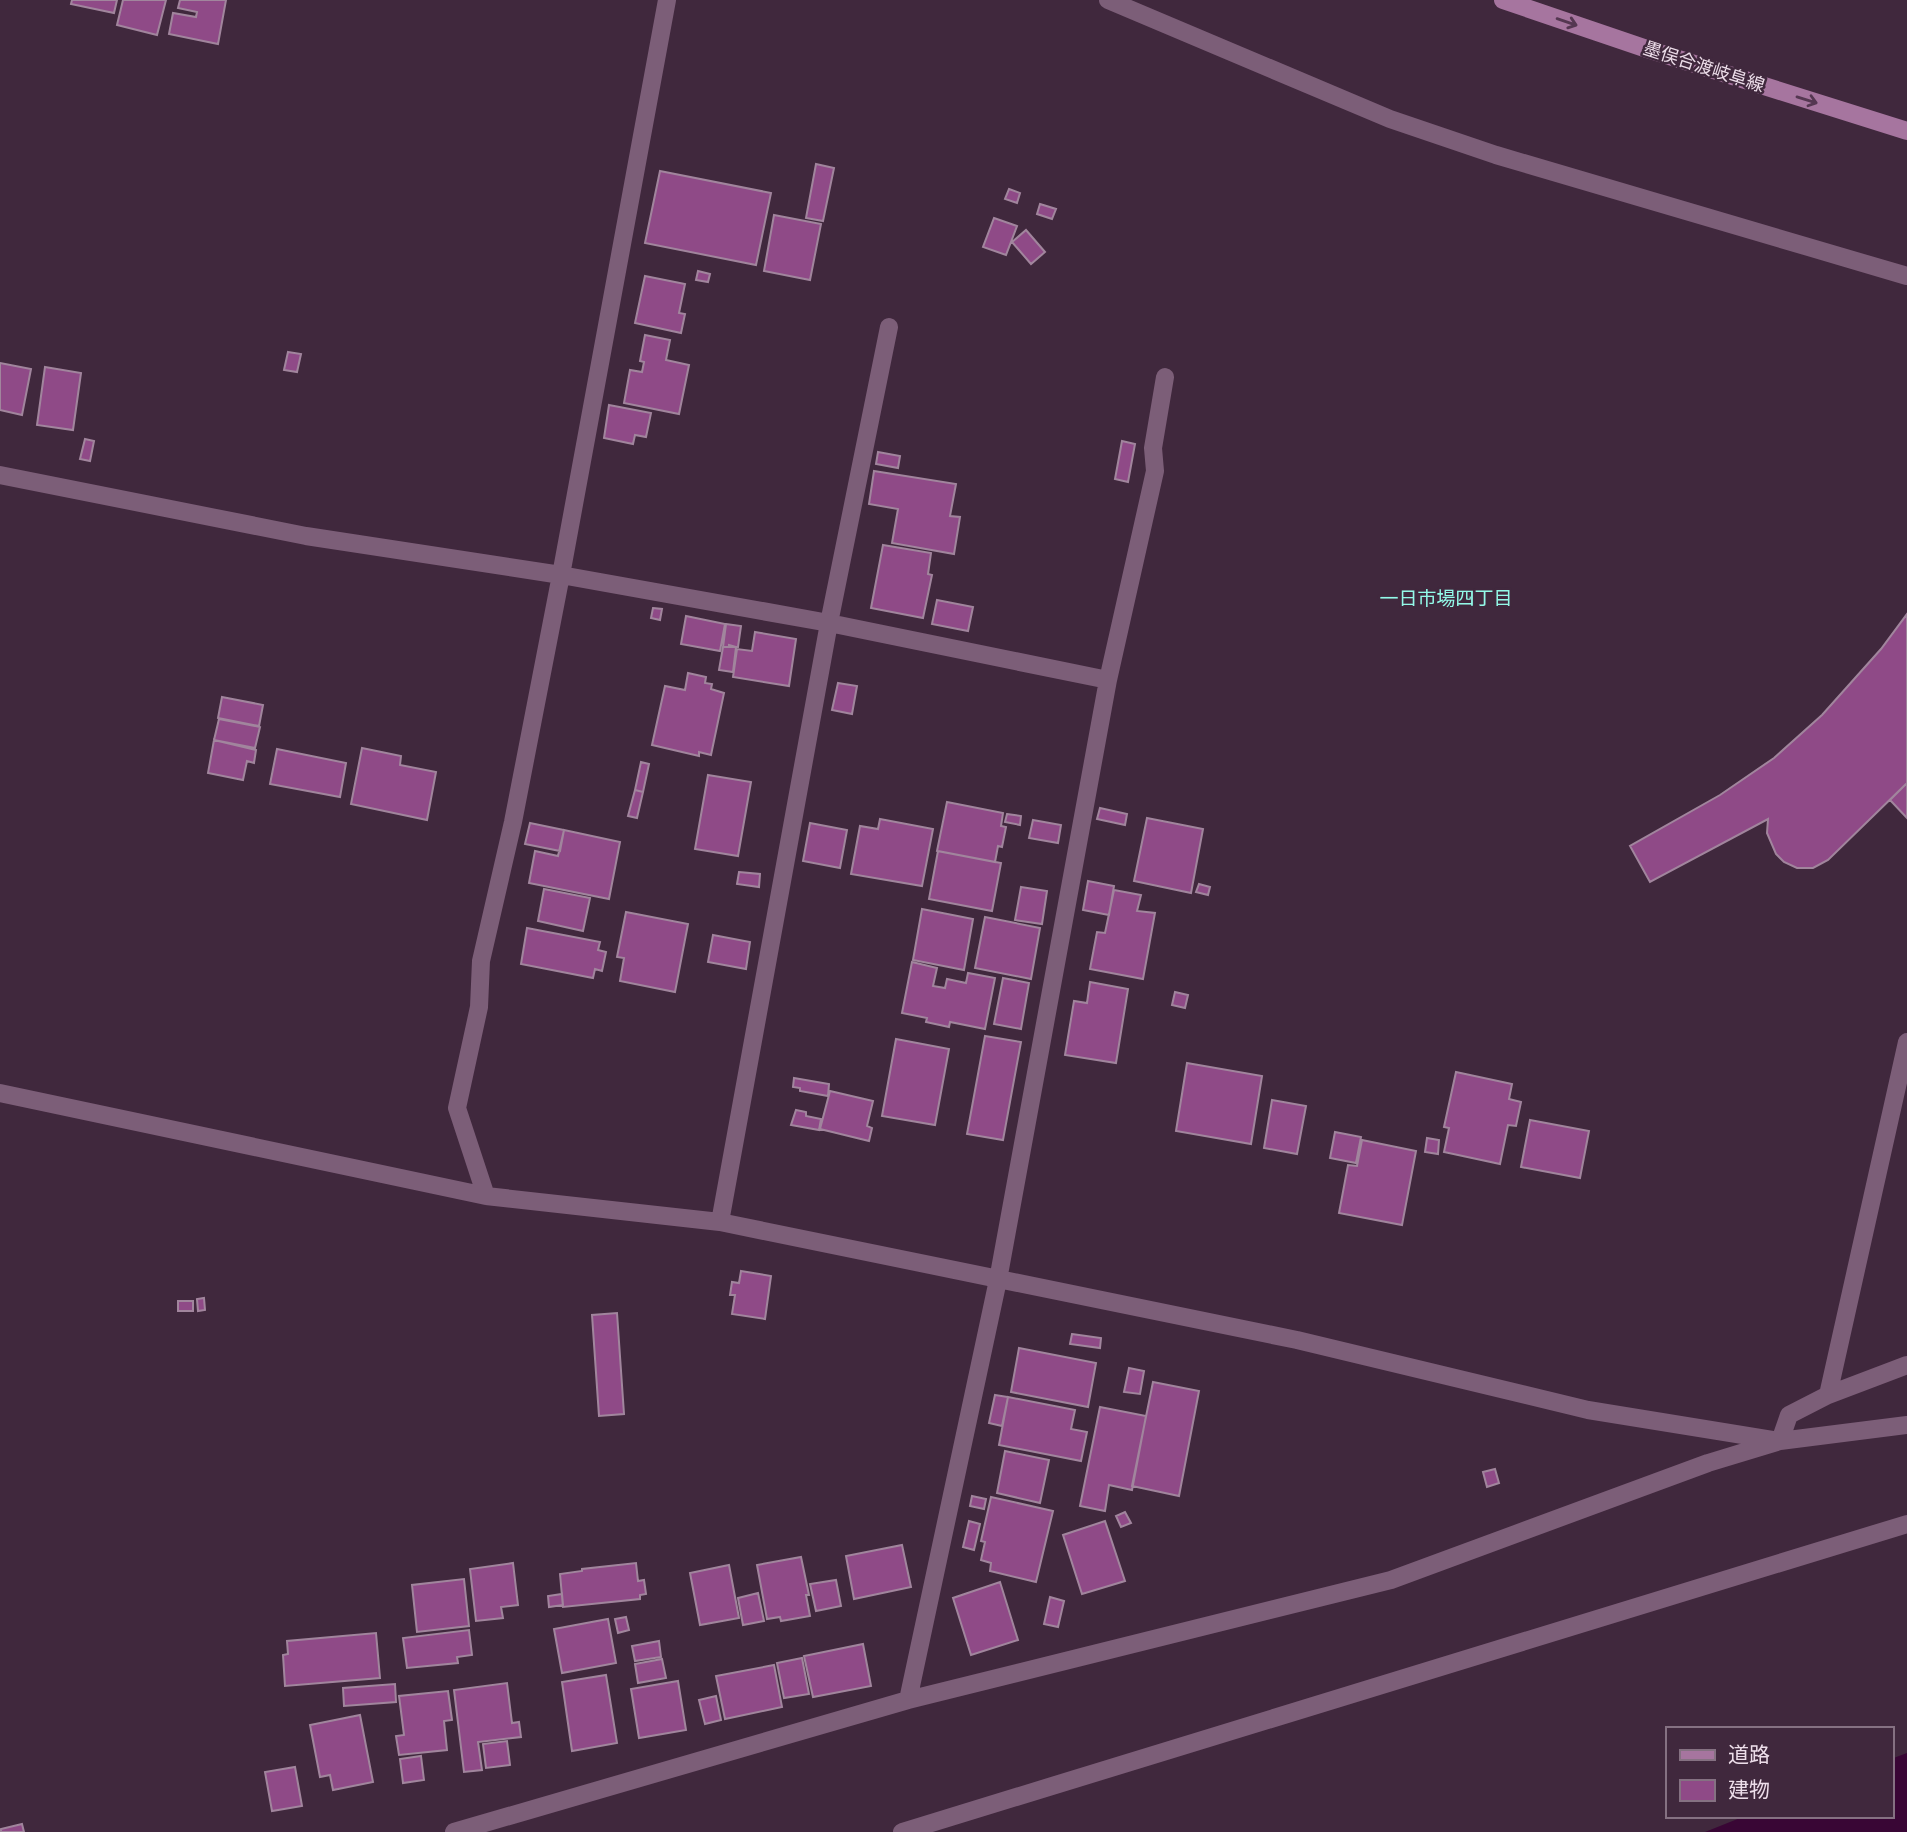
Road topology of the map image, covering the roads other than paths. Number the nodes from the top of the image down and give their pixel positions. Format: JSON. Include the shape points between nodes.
{"nodes":[{"id":1,"x":667,"y":0,"type":"edge"},
{"id":2,"x":1108,"y":0,"type":"edge"},
{"id":3,"x":1503,"y":0,"type":"edge"},
{"id":4,"x":1907,"y":131,"type":"edge"},
{"id":5,"x":1907,"y":276,"type":"edge"},
{"id":6,"x":889,"y":327,"type":"dead end"},
{"id":7,"x":1165,"y":377,"type":"dead end"},
{"id":8,"x":0,"y":475,"type":"edge"},
{"id":9,"x":561,"y":575,"type":"junction"},
{"id":10,"x":830,"y":623,"type":"junction"},
{"id":11,"x":1108,"y":680,"type":"junction"},
{"id":12,"x":1907,"y":1042,"type":"edge"},
{"id":13,"x":0,"y":1093,"type":"edge"},
{"id":14,"x":486,"y":1196,"type":"junction"},
{"id":15,"x":720,"y":1222,"type":"junction"},
{"id":16,"x":998,"y":1280,"type":"junction"},
{"id":17,"x":1907,"y":1365,"type":"edge"},
{"id":18,"x":1828,"y":1395,"type":"junction"},
{"id":19,"x":1907,"y":1425,"type":"edge"},
{"id":20,"x":1780,"y":1441,"type":"junction"},
{"id":21,"x":1907,"y":1524,"type":"edge"},
{"id":22,"x":908,"y":1700,"type":"junction"},
{"id":23,"x":454,"y":1832,"type":"edge"},
{"id":24,"x":902,"y":1832,"type":"edge"}],
"edges":[{"from":1,"to":9,"type":"street"},
{"from":2,"to":5,"type":"street","via":[[1390,118],[1496,155]]},
{"from":3,"to":4,"type":"main road","name":"墨俣合渡岐阜線","one_way":true},
{"from":6,"to":10,"type":"street"},
{"from":7,"to":11,"type":"street","via":[[1153,448],[1155,471]]},
{"from":8,"to":9,"type":"street","via":[[306,536]]},
{"from":9,"to":10,"type":"street"},
{"from":9,"to":14,"type":"street","via":[[481,961],[479,1007],[457,1108]]},
{"from":10,"to":11,"type":"street"},
{"from":10,"to":15,"type":"street"},
{"from":11,"to":16,"type":"street"},
{"from":12,"to":18,"type":"street"},
{"from":13,"to":14,"type":"street"},
{"from":14,"to":15,"type":"street"},
{"from":15,"to":16,"type":"street"},
{"from":16,"to":20,"type":"street","via":[[1297,1340],[1588,1410]]},
{"from":16,"to":22,"type":"street"},
{"from":17,"to":18,"type":"street"},
{"from":18,"to":20,"type":"street","via":[[1788,1415]]},
{"from":19,"to":20,"type":"street"},
{"from":20,"to":22,"type":"street","via":[[1391,1580]]},
{"from":21,"to":24,"type":"street"},
{"from":22,"to":23,"type":"street"}]}
